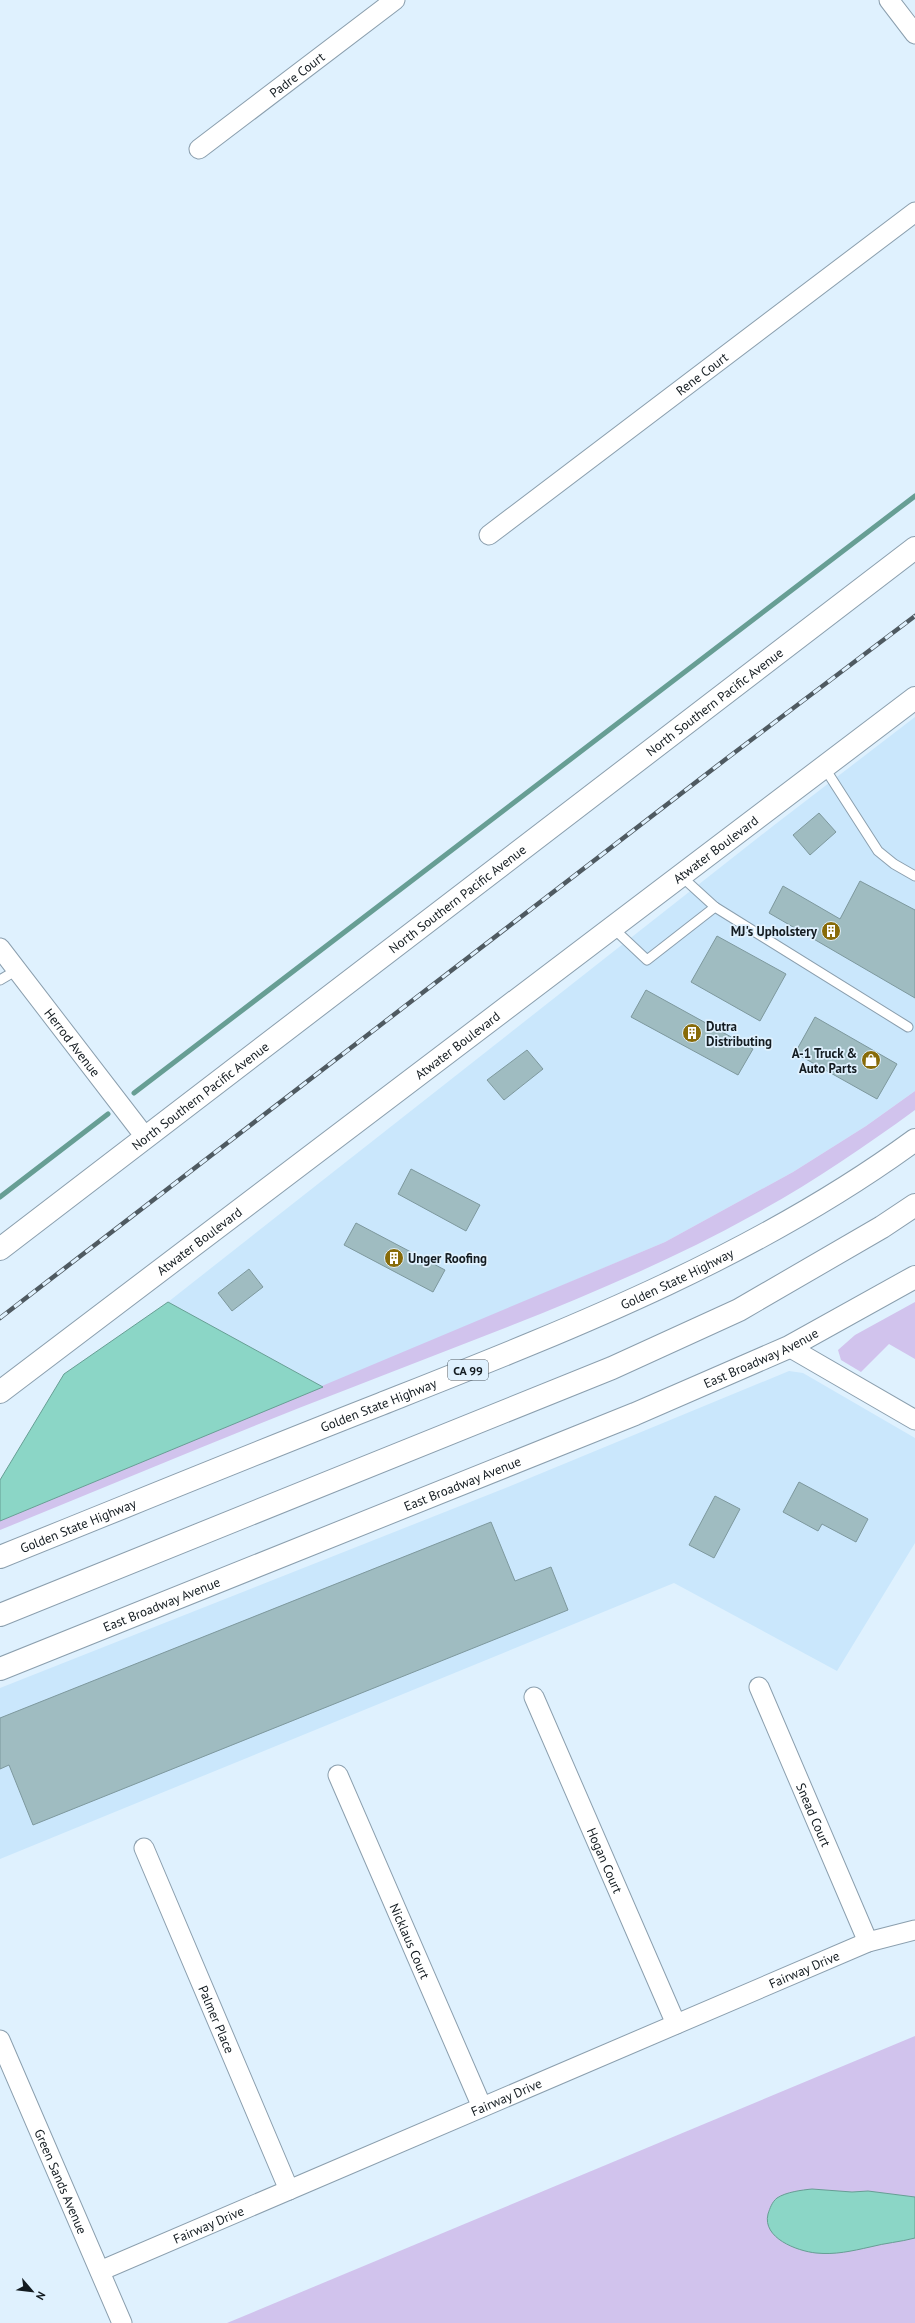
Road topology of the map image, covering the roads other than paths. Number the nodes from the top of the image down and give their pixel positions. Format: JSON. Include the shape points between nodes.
{"nodes":[{"id":1,"x":395,"y":0,"type":"edge"},
{"id":2,"x":889,"y":0,"type":"edge"},
{"id":3,"x":915,"y":34,"type":"edge"},
{"id":4,"x":199,"y":149,"type":"dead end"},
{"id":5,"x":915,"y":212,"type":"edge"},
{"id":6,"x":489,"y":535,"type":"dead end"},
{"id":7,"x":915,"y":548,"type":"edge"},
{"id":8,"x":915,"y":698,"type":"edge"},
{"id":9,"x":824,"y":767,"type":"junction"},
{"id":10,"x":681,"y":876,"type":"junction"},
{"id":11,"x":915,"y":876,"type":"edge"},
{"id":12,"x":715,"y":907,"type":"junction"},
{"id":13,"x":612,"y":928,"type":"junction"},
{"id":14,"x":0,"y":948,"type":"edge"},
{"id":15,"x":17,"y":970,"type":"junction"},
{"id":16,"x":0,"y":980,"type":"edge"},
{"id":17,"x":908,"y":1027,"type":"dead end"},
{"id":18,"x":146,"y":1138,"type":"junction"},
{"id":19,"x":915,"y":1140,"type":"edge"},
{"id":20,"x":915,"y":1205,"type":"edge"},
{"id":21,"x":0,"y":1249,"type":"edge"},
{"id":22,"x":915,"y":1277,"type":"edge"},
{"id":23,"x":789,"y":1347,"type":"junction"},
{"id":24,"x":24,"y":1375,"type":"junction"},
{"id":25,"x":0,"y":1392,"type":"edge"},
{"id":26,"x":0,"y":1409,"type":"edge"},
{"id":27,"x":915,"y":1420,"type":"edge"},
{"id":28,"x":0,"y":1557,"type":"edge"},
{"id":29,"x":0,"y":1615,"type":"edge"},
{"id":30,"x":0,"y":1669,"type":"edge"},
{"id":31,"x":758,"y":1687,"type":"dead end"},
{"id":32,"x":534,"y":1697,"type":"dead end"},
{"id":33,"x":338,"y":1775,"type":"dead end"},
{"id":34,"x":144,"y":1848,"type":"dead end"},
{"id":35,"x":915,"y":1930,"type":"edge"},
{"id":36,"x":868,"y":1942,"type":"junction"},
{"id":37,"x":676,"y":2024,"type":"junction"},
{"id":38,"x":0,"y":2040,"type":"edge"},
{"id":39,"x":482,"y":2108,"type":"junction"},
{"id":40,"x":289,"y":2190,"type":"junction"},
{"id":41,"x":100,"y":2272,"type":"junction"},
{"id":42,"x":122,"y":2323,"type":"edge"}],
"edges":[{"from":1,"to":4,"type":"street","name":"Padre Court"},
{"from":2,"to":3,"type":"street"},
{"from":5,"to":6,"type":"street","name":"Rene Court"},
{"from":7,"to":18,"type":"main road","name":"North Southern Pacific Avenue"},
{"from":8,"to":9,"type":"main road","name":"Atwater Boulevard"},
{"from":9,"to":10,"type":"main road","name":"Atwater Boulevard"},
{"from":9,"to":11,"type":"lane","via":[[878,851]]},
{"from":10,"to":12,"type":"lane"},
{"from":10,"to":13,"type":"main road","name":"Atwater Boulevard"},
{"from":12,"to":13,"type":"lane","via":[[647,960]]},
{"from":12,"to":17,"type":"lane"},
{"from":13,"to":24,"type":"main road","name":"Atwater Boulevard"},
{"from":14,"to":15,"type":"street","name":"Herrod Avenue"},
{"from":15,"to":16,"type":"lane"},
{"from":15,"to":18,"type":"street","name":"Herrod Avenue"},
{"from":18,"to":21,"type":"main road","name":"North Southern Pacific Avenue"},
{"from":19,"to":28,"type":"main road","name":"Golden State Highway","number":"CA 99","via":[[817,1205],[683,1277],[504,1356]]},
{"from":20,"to":29,"type":"main road","via":[[739,1310],[612,1368]]},
{"from":22,"to":23,"type":"main road","name":"East Broadway Avenue"},
{"from":23,"to":27,"type":"street"},
{"from":23,"to":30,"type":"main road","name":"East Broadway Avenue","via":[[635,1414]]},
{"from":24,"to":25,"type":"main road","name":"Atwater Boulevard"},
{"from":24,"to":26,"type":"main road"},
{"from":31,"to":36,"type":"street","name":"Snead Court"},
{"from":32,"to":37,"type":"street","name":"Hogan Court"},
{"from":33,"to":39,"type":"street","name":"Nicklaus Court"},
{"from":34,"to":40,"type":"street","name":"Palmer Place"},
{"from":35,"to":36,"type":"street","name":"Fairway Drive"},
{"from":36,"to":37,"type":"street","name":"Fairway Drive"},
{"from":37,"to":39,"type":"street","name":"Fairway Drive"},
{"from":38,"to":41,"type":"street","name":"Green Sands Avenue"},
{"from":39,"to":40,"type":"street","name":"Fairway Drive"},
{"from":40,"to":41,"type":"street","name":"Fairway Drive"},
{"from":41,"to":42,"type":"street","name":"Green Sands Avenue"}]}
